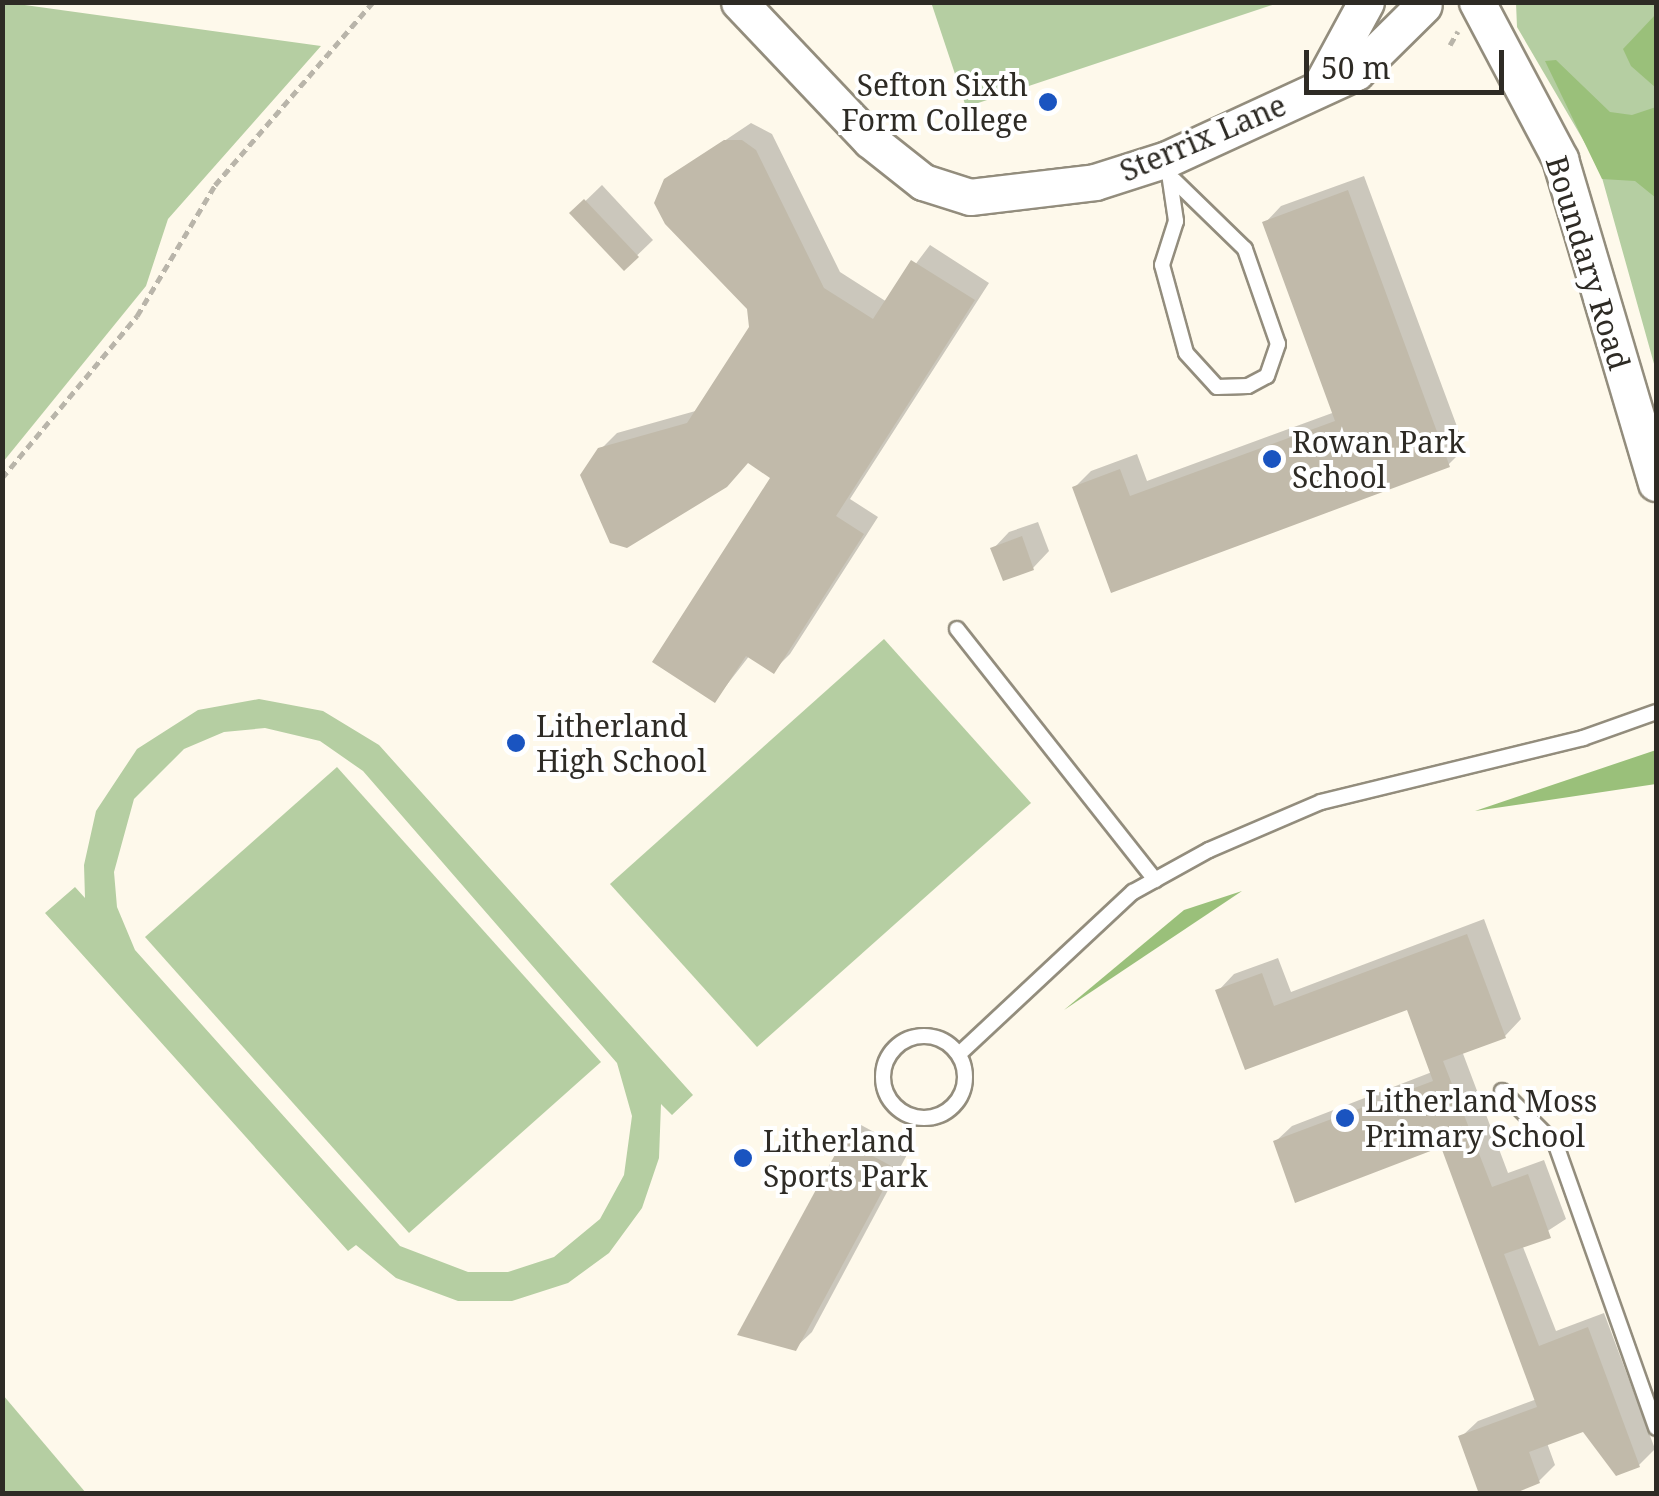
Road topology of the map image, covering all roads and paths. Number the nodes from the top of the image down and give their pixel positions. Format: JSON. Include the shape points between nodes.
{"nodes":[{"id":1,"x":372,"y":2,"type":"edge"},
{"id":2,"x":738,"y":2,"type":"edge"},
{"id":3,"x":1366,"y":2,"type":"edge"},
{"id":4,"x":1477,"y":2,"type":"edge"},
{"id":5,"x":1422,"y":4,"type":"edge"},
{"id":6,"x":1498,"y":53,"type":"junction"},
{"id":7,"x":1321,"y":85,"type":"junction"},
{"id":8,"x":1170,"y":170,"type":"junction"},
{"id":9,"x":2,"y":478,"type":"edge"},
{"id":10,"x":1656,"y":483,"type":"edge"},
{"id":11,"x":957,"y":629,"type":"dead end"},
{"id":12,"x":1656,"y":712,"type":"edge"},
{"id":13,"x":1155,"y":880,"type":"junction"},
{"id":14,"x":959,"y":1054,"type":"junction"},
{"id":15,"x":1502,"y":1091,"type":"dead end"},
{"id":16,"x":1656,"y":1428,"type":"edge"}],
"edges":[{"from":1,"to":9,"type":"path","via":[[215,186],[137,316]]},
{"from":2,"to":8,"type":"street","name":"Sterrix Lane","via":[[870,140],[923,182],[970,198]]},
{"from":3,"to":7,"type":"street","name":"Sterrix Lane","via":[[1355,34]]},
{"from":4,"to":6,"type":"street","name":"Boundary Road"},
{"from":5,"to":6,"type":"street","name":"Boundary Road"},
{"from":5,"to":7,"type":"street","name":"Sterrix Lane","via":[[1356,72]]},
{"from":6,"to":10,"type":"street","name":"Boundary Road","via":[[1560,160]]},
{"from":7,"to":8,"type":"street","name":"Sterrix Lane"},
{"from":8,"to":8,"type":"lane","via":[[1191,202],[1228,228],[1251,265],[1278,344],[1267,376],[1248,386],[1216,387],[1186,353],[1162,264],[1176,221]]},
{"from":11,"to":13,"type":"lane"},
{"from":12,"to":13,"type":"lane","via":[[1584,738],[1321,802]]},
{"from":13,"to":14,"type":"lane"},
{"from":14,"to":14,"type":"lane","via":[[966,1079],[946,1112],[908,1115],[888,1097],[883,1070],[897,1045],[937,1037]]},
{"from":15,"to":16,"type":"lane","via":[[1556,1144]]}]}
